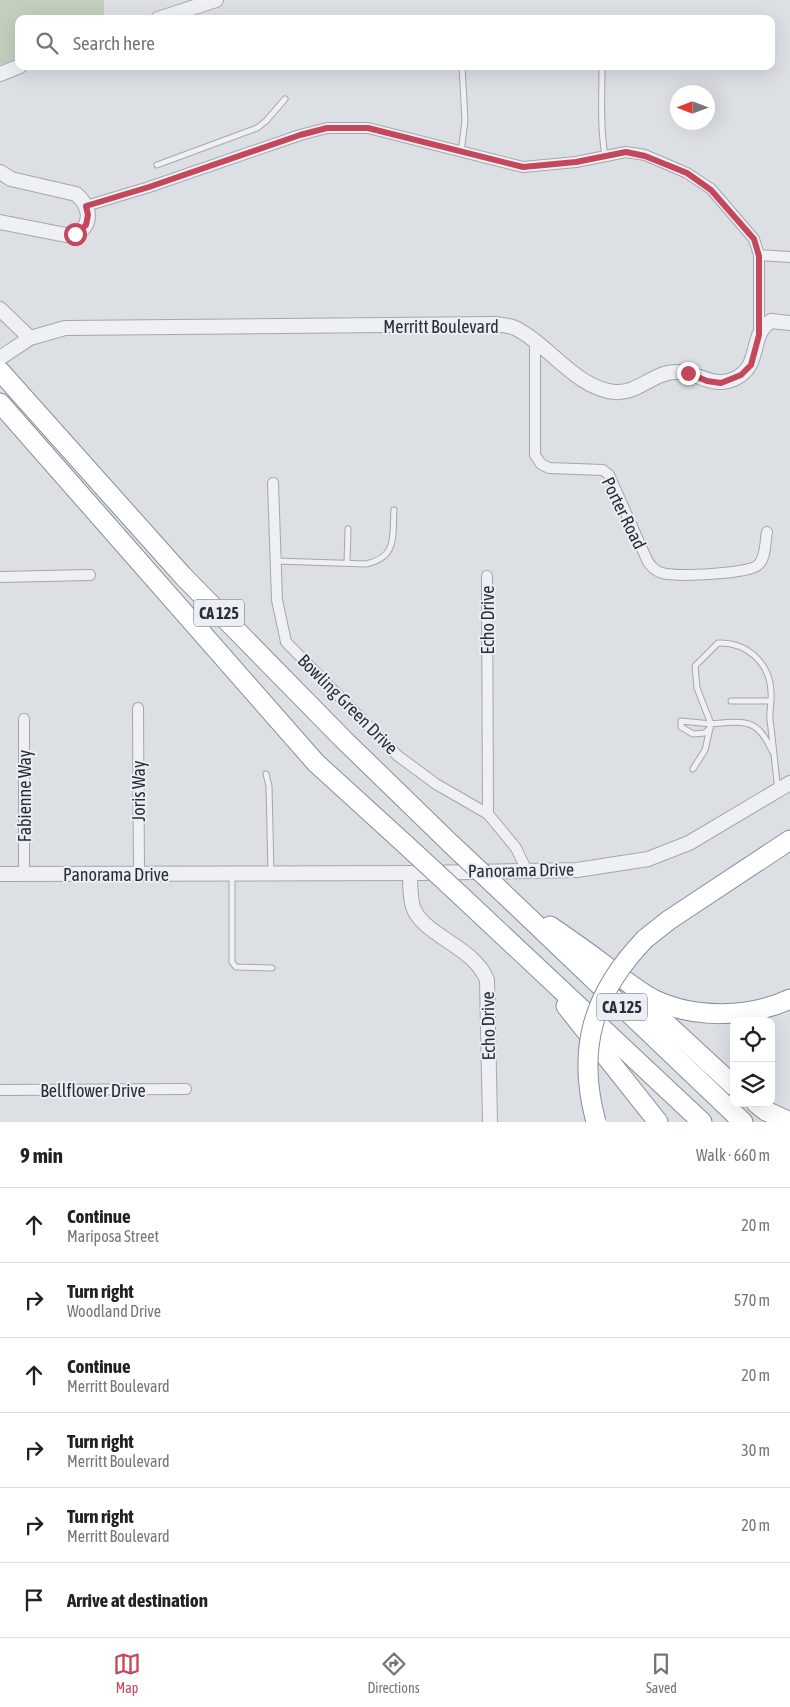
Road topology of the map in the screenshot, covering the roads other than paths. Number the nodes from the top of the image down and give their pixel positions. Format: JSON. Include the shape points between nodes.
{"nodes":[{"id":1,"x":216,"y":0,"type":"edge"},
{"id":2,"x":170,"y":15,"type":"edge"},
{"id":3,"x":15,"y":68,"type":"edge"},
{"id":4,"x":462,"y":70,"type":"edge"},
{"id":5,"x":602,"y":70,"type":"edge"},
{"id":6,"x":0,"y":74,"type":"edge"},
{"id":7,"x":285,"y":99,"type":"dead end"},
{"id":8,"x":461,"y":153,"type":"junction"},
{"id":9,"x":605,"y":157,"type":"junction"},
{"id":10,"x":157,"y":165,"type":"dead end"},
{"id":11,"x":0,"y":172,"type":"edge"},
{"id":12,"x":86,"y":206,"type":"junction"},
{"id":13,"x":0,"y":222,"type":"edge"},
{"id":14,"x":759,"y":256,"type":"junction"},
{"id":15,"x":790,"y":256,"type":"edge"},
{"id":16,"x":0,"y":309,"type":"edge"},
{"id":17,"x":790,"y":322,"type":"edge"},
{"id":18,"x":759,"y":335,"type":"junction"},
{"id":19,"x":30,"y":338,"type":"junction"},
{"id":20,"x":535,"y":340,"type":"junction"},
{"id":21,"x":2,"y":361,"type":"edge"},
{"id":22,"x":0,"y":403,"type":"edge"},
{"id":23,"x":273,"y":483,"type":"dead end"},
{"id":24,"x":394,"y":510,"type":"dead end"},
{"id":25,"x":348,"y":529,"type":"dead end"},
{"id":26,"x":766,"y":532,"type":"dead end"},
{"id":27,"x":275,"y":560,"type":"junction"},
{"id":28,"x":347,"y":563,"type":"junction"},
{"id":29,"x":90,"y":575,"type":"dead end"},
{"id":30,"x":487,"y":576,"type":"dead end"},
{"id":31,"x":0,"y":577,"type":"edge"},
{"id":32,"x":731,"y":701,"type":"dead end"},
{"id":33,"x":770,"y":701,"type":"junction"},
{"id":34,"x":138,"y":708,"type":"dead end"},
{"id":35,"x":24,"y":719,"type":"dead end"},
{"id":36,"x":711,"y":726,"type":"junction"},
{"id":37,"x":774,"y":756,"type":"junction"},
{"id":38,"x":693,"y":769,"type":"dead end"},
{"id":39,"x":266,"y":774,"type":"dead end"},
{"id":40,"x":784,"y":786,"type":"edge"},
{"id":41,"x":488,"y":814,"type":"junction"},
{"id":42,"x":790,"y":840,"type":"edge"},
{"id":43,"x":527,"y":871,"type":"junction"},
{"id":44,"x":410,"y":872,"type":"junction"},
{"id":45,"x":232,"y":873,"type":"junction"},
{"id":46,"x":271,"y":873,"type":"junction"},
{"id":47,"x":0,"y":874,"type":"edge"},
{"id":48,"x":24,"y":874,"type":"junction"},
{"id":49,"x":138,"y":874,"type":"junction"},
{"id":50,"x":502,"y":892,"type":"junction"},
{"id":51,"x":518,"y":947,"type":"junction"},
{"id":52,"x":272,"y":968,"type":"dead end"},
{"id":53,"x":790,"y":999,"type":"edge"},
{"id":54,"x":730,"y":1082,"type":"edge"},
{"id":55,"x":186,"y":1089,"type":"dead end"},
{"id":56,"x":0,"y":1090,"type":"edge"},
{"id":57,"x":761,"y":1107,"type":"edge"},
{"id":58,"x":490,"y":1122,"type":"edge"},
{"id":59,"x":596,"y":1122,"type":"edge"},
{"id":60,"x":658,"y":1122,"type":"edge"},
{"id":61,"x":702,"y":1122,"type":"edge"},
{"id":62,"x":742,"y":1122,"type":"edge"},
{"id":63,"x":790,"y":1122,"type":"edge"}],
"edges":[{"from":1,"to":2,"type":"street"},
{"from":3,"to":6,"type":"street"},
{"from":4,"to":8,"type":"lane","via":[[465,121]]},
{"from":5,"to":9,"type":"lane","via":[[600,127]]},
{"from":7,"to":10,"type":"lane","via":[[257,128]]},
{"from":8,"to":9,"type":"street","via":[[523,167]]},
{"from":8,"to":12,"type":"street","via":[[368,128],[327,128]]},
{"from":9,"to":14,"type":"street","via":[[626,152],[687,173],[711,190],[754,239]]},
{"from":11,"to":12,"type":"street","via":[[11,179],[71,191]]},
{"from":12,"to":13,"type":"street","via":[[86,225],[70,235]]},
{"from":14,"to":15,"type":"street"},
{"from":14,"to":18,"type":"street"},
{"from":16,"to":19,"type":"street"},
{"from":17,"to":18,"type":"street","via":[[772,321]]},
{"from":18,"to":20,"type":"street","name":"Merritt Boulevard","via":[[751,365],[735,379],[714,383],[688,373],[668,372],[635,389],[621,392],[606,390],[583,379]]},
{"from":19,"to":20,"type":"street","name":"Merritt Boulevard","via":[[65,328],[494,324],[515,328]]},
{"from":19,"to":21,"type":"street","name":"Merritt Boulevard"},
{"from":20,"to":26,"type":"street","name":"Porter Road","via":[[535,455],[541,464],[549,468],[603,470],[609,475],[654,570],[664,574],[704,574],[751,570],[759,565],[763,556]]},
{"from":21,"to":50,"type":"highway","number":"CA 125","bridge":true,"via":[[183,576],[343,739]]},
{"from":22,"to":51,"type":"highway","number":"CA 125","bridge":true,"via":[[316,763]]},
{"from":23,"to":27,"type":"street","name":"Bowling Green Drive"},
{"from":24,"to":28,"type":"lane","via":[[391,548],[381,560],[366,564]]},
{"from":25,"to":28,"type":"lane"},
{"from":27,"to":28,"type":"lane"},
{"from":27,"to":41,"type":"street","name":"Bowling Green Drive","via":[[277,600],[286,642],[398,756],[436,784]]},
{"from":29,"to":31,"type":"street"},
{"from":30,"to":41,"type":"street","name":"Echo Drive"},
{"from":32,"to":33,"type":"lane"},
{"from":33,"to":36,"type":"lane","via":[[766,671],[751,651],[731,642],[718,643],[694,671]]},
{"from":33,"to":37,"type":"lane"},
{"from":34,"to":49,"type":"street","name":"Joris Way"},
{"from":35,"to":48,"type":"street","name":"Fabienne Way"},
{"from":36,"to":36,"type":"lane","via":[[681,721],[681,727],[693,734],[705,733]]},
{"from":36,"to":37,"type":"lane","via":[[740,722],[758,727]]},
{"from":36,"to":38,"type":"lane","via":[[705,750]]},
{"from":37,"to":40,"type":"lane"},
{"from":39,"to":46,"type":"lane"},
{"from":40,"to":43,"type":"street","name":"Panorama Drive","via":[[689,843],[648,860],[577,870]]},
{"from":41,"to":43,"type":"street","name":"Bowling Green Drive","via":[[516,848]]},
{"from":42,"to":59,"type":"highway","bridge":true,"via":[[645,939],[607,987],[589,1041],[588,1082]]},
{"from":43,"to":44,"type":"street","name":"Panorama Drive"},
{"from":44,"to":46,"type":"street","name":"Panorama Drive"},
{"from":44,"to":58,"type":"street","name":"Echo Drive","via":[[412,901],[419,917],[474,960],[483,969],[487,980]]},
{"from":45,"to":46,"type":"street","name":"Panorama Drive"},
{"from":45,"to":49,"type":"street","name":"Panorama Drive"},
{"from":45,"to":52,"type":"lane","via":[[232,962],[236,967]]},
{"from":47,"to":48,"type":"street","name":"Panorama Drive"},
{"from":48,"to":49,"type":"street","name":"Panorama Drive"},
{"from":50,"to":53,"type":"highway","via":[[633,987],[666,1004],[691,1010],[733,1013],[757,1010]]},
{"from":50,"to":54,"type":"highway","via":[[668,1025]]},
{"from":50,"to":62,"type":"highway","number":"CA 125"},
{"from":51,"to":60,"type":"highway"},
{"from":51,"to":61,"type":"highway","number":"CA 125"},
{"from":55,"to":56,"type":"street","name":"Bellflower Drive"},
{"from":57,"to":63,"type":"highway"}]}
